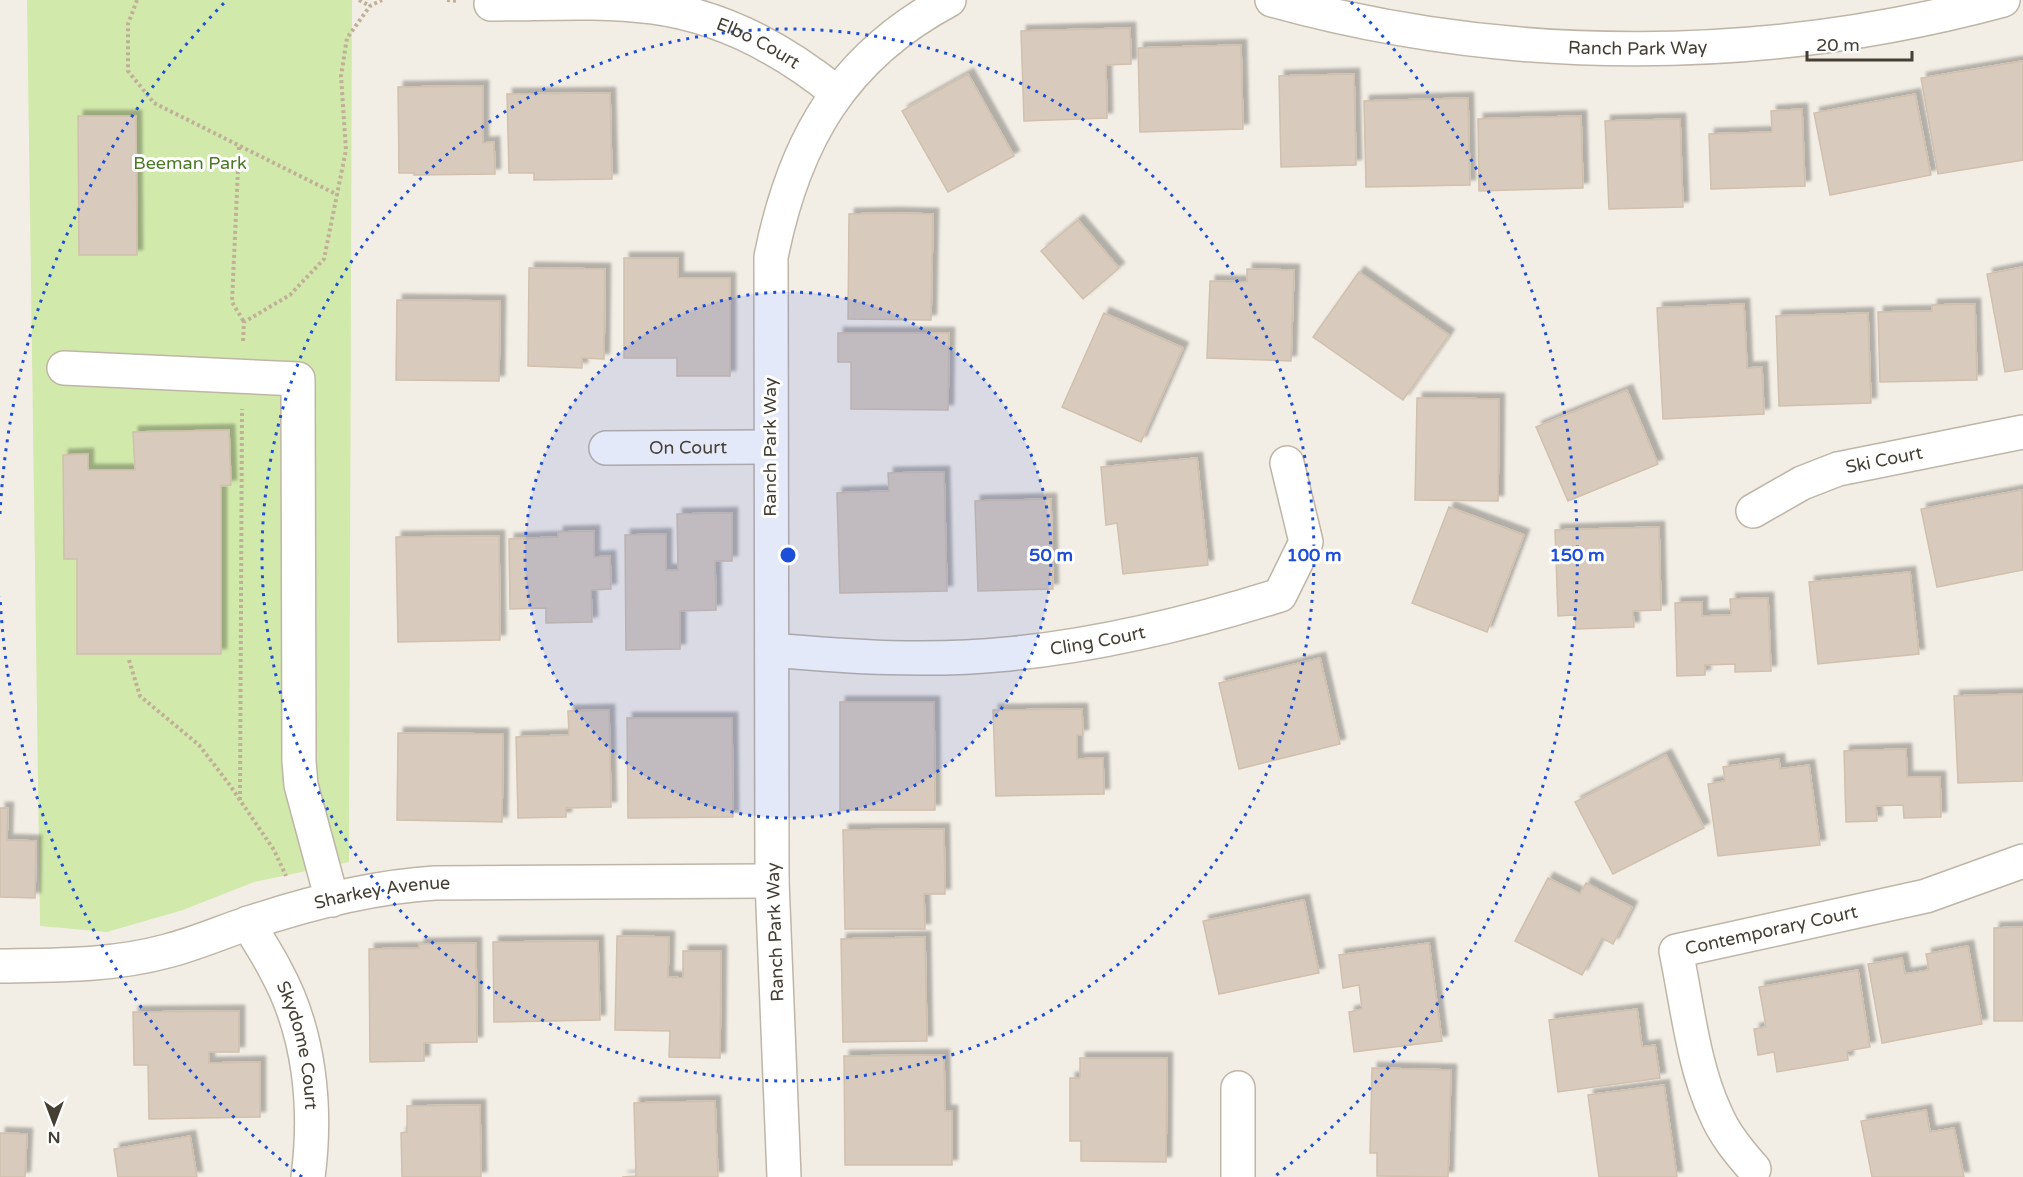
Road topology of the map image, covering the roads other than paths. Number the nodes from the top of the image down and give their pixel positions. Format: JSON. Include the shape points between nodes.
{"nodes":[{"id":1,"x":949,"y":0,"type":"edge"},
{"id":2,"x":1272,"y":0,"type":"edge"},
{"id":3,"x":2003,"y":0,"type":"edge"},
{"id":4,"x":491,"y":4,"type":"dead end"},
{"id":5,"x":837,"y":93,"type":"junction"},
{"id":6,"x":64,"y":368,"type":"dead end"},
{"id":7,"x":2023,"y":432,"type":"edge"},
{"id":8,"x":770,"y":447,"type":"junction"},
{"id":9,"x":606,"y":448,"type":"dead end"},
{"id":10,"x":1287,"y":463,"type":"dead end"},
{"id":11,"x":1753,"y":511,"type":"dead end"},
{"id":12,"x":771,"y":650,"type":"junction"},
{"id":13,"x":2023,"y":861,"type":"edge"},
{"id":14,"x":772,"y":881,"type":"junction"},
{"id":15,"x":332,"y":900,"type":"junction"},
{"id":16,"x":248,"y":923,"type":"junction"},
{"id":17,"x":0,"y":966,"type":"edge"},
{"id":18,"x":1238,"y":1088,"type":"dead end"},
{"id":19,"x":1754,"y":1169,"type":"dead end"},
{"id":20,"x":308,"y":1177,"type":"edge"},
{"id":21,"x":784,"y":1177,"type":"edge"},
{"id":22,"x":1238,"y":1177,"type":"edge"}],
"edges":[{"from":1,"to":5,"type":"street","name":"Ranch Park Way","via":[[894,35]]},
{"from":2,"to":3,"type":"street","name":"Ranch Park Way","via":[[1391,27],[1487,41],[1671,49],[1779,42],[1875,29]]},
{"from":4,"to":5,"type":"street","name":"Elbo Court","via":[[608,4],[693,15],[769,45]]},
{"from":5,"to":8,"type":"street","name":"Ranch Park Way","via":[[806,142],[790,178],[771,257]]},
{"from":6,"to":15,"type":"street","via":[[298,379],[299,761],[301,785]]},
{"from":7,"to":11,"type":"street","name":"Ski Court","via":[[1838,469],[1802,483]]},
{"from":8,"to":9,"type":"street","name":"On Court"},
{"from":8,"to":12,"type":"street","name":"Ranch Park Way"},
{"from":10,"to":12,"type":"street","name":"Cling Court","via":[[1306,542],[1280,595],[1201,620],[1085,644],[1007,654],[884,658]]},
{"from":12,"to":14,"type":"street","name":"Ranch Park Way"},
{"from":13,"to":19,"type":"street","name":"Contemporary Court","via":[[1926,896],[1676,951],[1703,1078],[1715,1113],[1734,1146]]},
{"from":14,"to":15,"type":"street","name":"Sharkey Avenue","via":[[435,883],[393,885]]},
{"from":14,"to":21,"type":"street","name":"Ranch Park Way"},
{"from":15,"to":16,"type":"street","name":"Sharkey Avenue"},
{"from":16,"to":17,"type":"street","name":"Sharkey Avenue","via":[[168,951],[131,959]]},
{"from":16,"to":20,"type":"street","name":"Skydome Court","via":[[277,972],[305,1051],[311,1092]]},
{"from":18,"to":22,"type":"street"}]}
